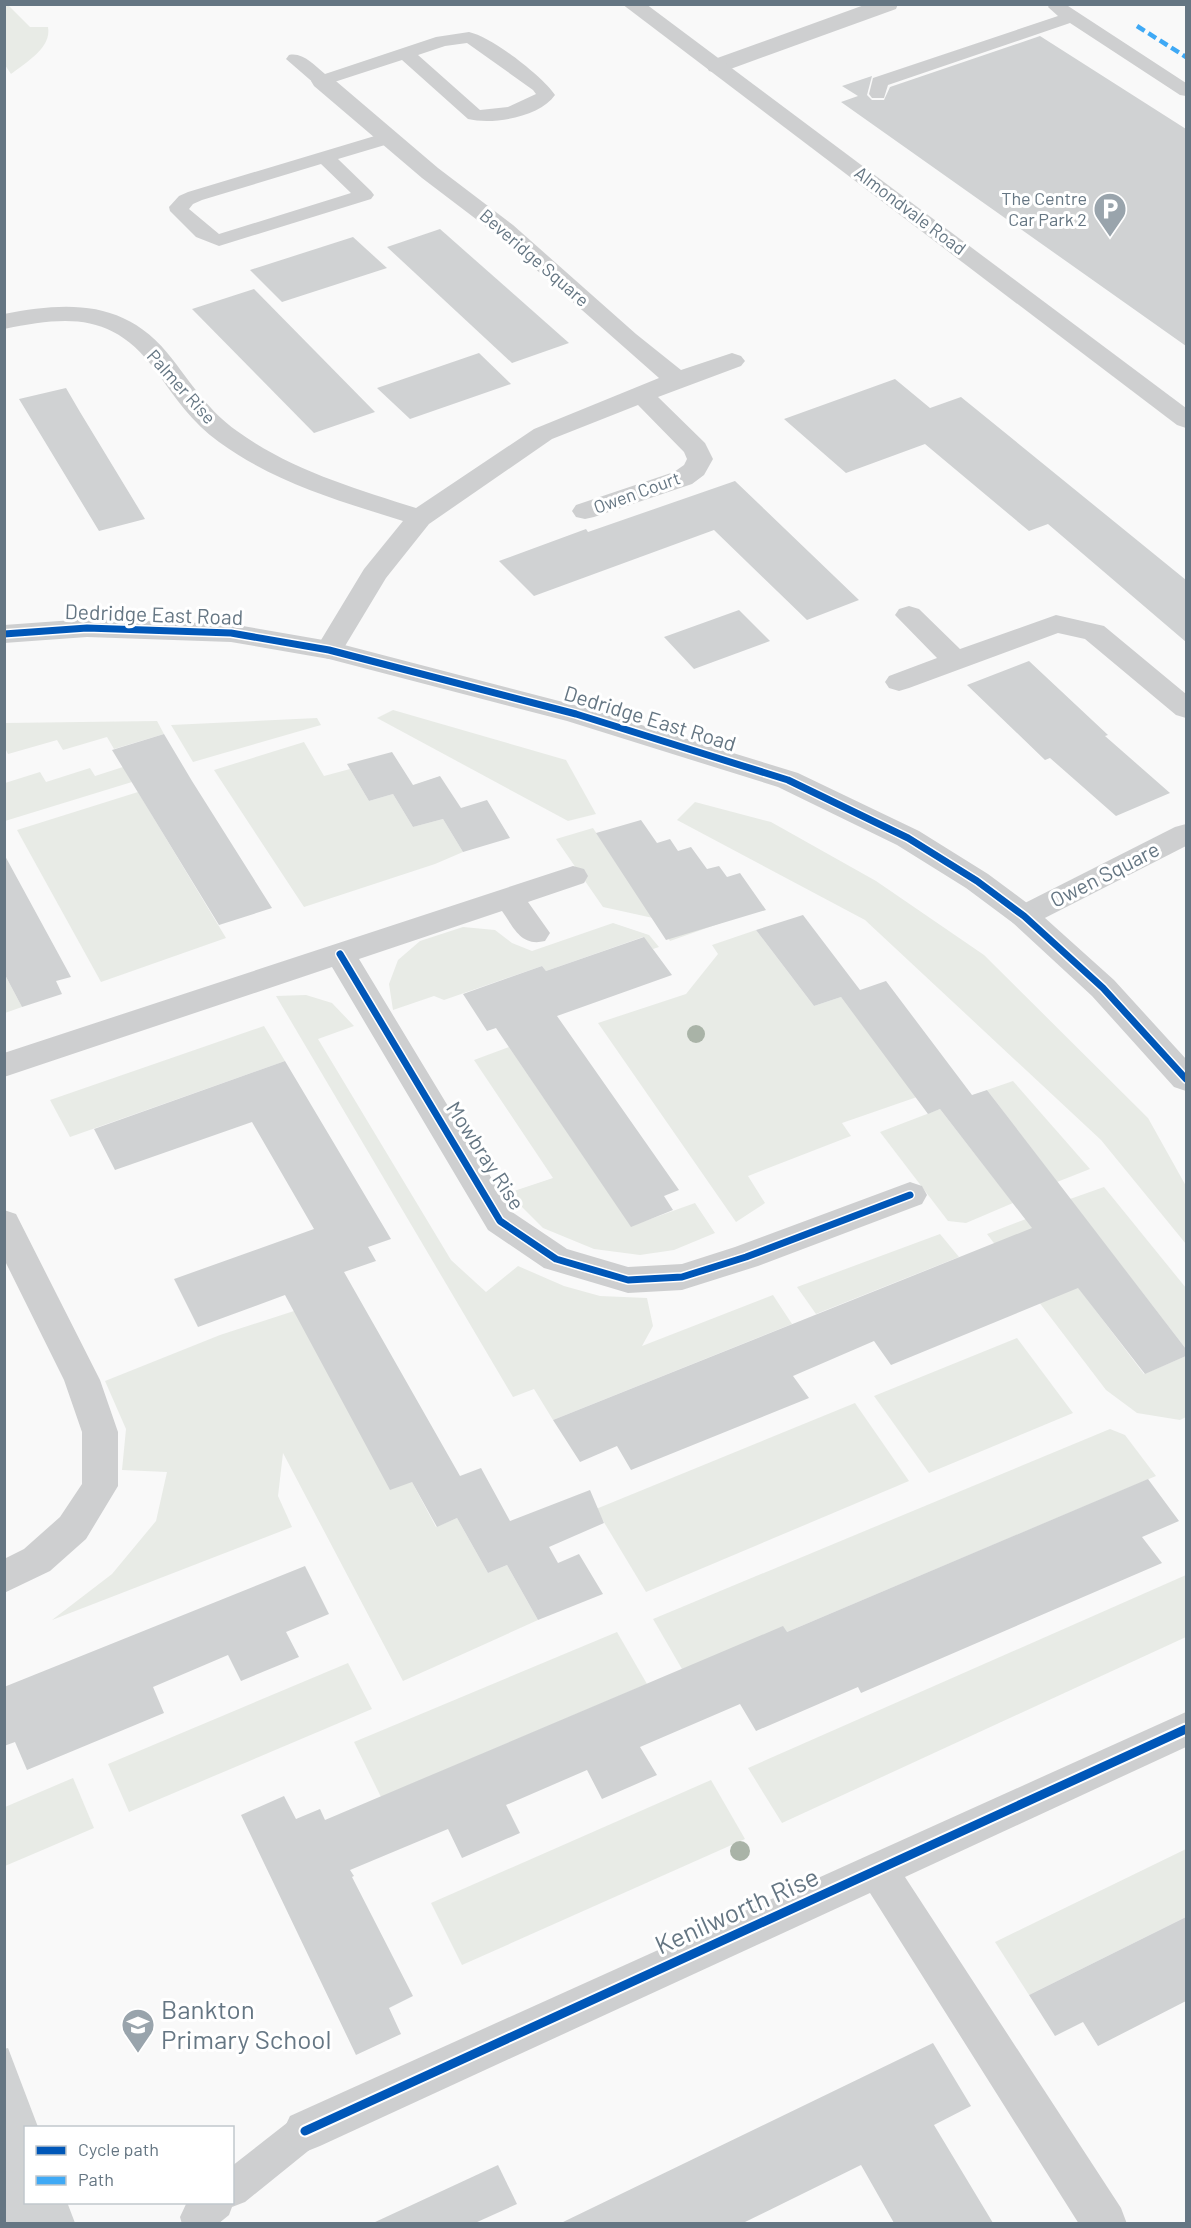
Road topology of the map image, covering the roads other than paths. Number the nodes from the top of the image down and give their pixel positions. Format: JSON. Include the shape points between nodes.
{"nodes":[{"id":1,"x":632,"y":4,"type":"edge"},
{"id":2,"x":1053,"y":4,"type":"edge"},
{"id":3,"x":878,"y":6,"type":"edge"},
{"id":4,"x":1071,"y":17,"type":"junction"},
{"id":5,"x":1090,"y":29,"type":"junction"},
{"id":6,"x":1048,"y":41,"type":"dead end"},
{"id":7,"x":405,"y":53,"type":"junction"},
{"id":8,"x":295,"y":59,"type":"dead end"},
{"id":9,"x":717,"y":66,"type":"junction"},
{"id":10,"x":321,"y":81,"type":"junction"},
{"id":11,"x":1186,"y":91,"type":"edge"},
{"id":12,"x":878,"y":93,"type":"dead end"},
{"id":13,"x":388,"y":138,"type":"junction"},
{"id":14,"x":325,"y":157,"type":"junction"},
{"id":15,"x":4,"y":322,"type":"edge"},
{"id":16,"x":732,"y":361,"type":"dead end"},
{"id":17,"x":677,"y":380,"type":"junction"},
{"id":18,"x":641,"y":394,"type":"junction"},
{"id":19,"x":1186,"y":420,"type":"edge"},
{"id":20,"x":585,"y":511,"type":"dead end"},
{"id":21,"x":420,"y":518,"type":"junction"},
{"id":22,"x":909,"y":615,"type":"dead end"},
{"id":23,"x":4,"y":634,"type":"edge"},
{"id":24,"x":329,"y":650,"type":"junction"},
{"id":25,"x":956,"y":661,"type":"junction"},
{"id":26,"x":908,"y":673,"type":"dead end"},
{"id":27,"x":1186,"y":709,"type":"edge"},
{"id":28,"x":1186,"y":834,"type":"edge"},
{"id":29,"x":573,"y":876,"type":"dead end"},
{"id":30,"x":509,"y":897,"type":"junction"},
{"id":31,"x":1024,"y":916,"type":"junction"},
{"id":32,"x":534,"y":933,"type":"dead end"},
{"id":33,"x":340,"y":954,"type":"junction"},
{"id":34,"x":4,"y":1065,"type":"edge"},
{"id":35,"x":1186,"y":1079,"type":"edge"},
{"id":36,"x":910,"y":1195,"type":"dead end"},
{"id":37,"x":4,"y":1223,"type":"edge"},
{"id":38,"x":4,"y":1577,"type":"edge"},
{"id":39,"x":1186,"y":1729,"type":"edge"},
{"id":40,"x":878,"y":1870,"type":"junction"},
{"id":41,"x":305,"y":2131,"type":"joint"},
{"id":42,"x":234,"y":2187,"type":"edge"},
{"id":43,"x":214,"y":2204,"type":"edge"},
{"id":44,"x":200,"y":2223,"type":"edge"},
{"id":45,"x":1105,"y":2223,"type":"edge"}],
"edges":[{"from":1,"to":9,"type":"street","name":"Almondvale Road"},
{"from":2,"to":4,"type":"lane"},
{"from":3,"to":9,"type":"street"},
{"from":4,"to":5,"type":"lane"},
{"from":4,"to":12,"type":"lane","via":[[879,82]]},
{"from":5,"to":6,"type":"lane"},
{"from":5,"to":11,"type":"lane"},
{"from":7,"to":7,"type":"lane","via":[[469,37],[488,47],[546,95],[539,102],[497,115],[475,115]]},
{"from":7,"to":10,"type":"lane"},
{"from":8,"to":10,"type":"lane"},
{"from":9,"to":19,"type":"street","name":"Almondvale Road"},
{"from":10,"to":13,"type":"street","name":"Beveridge Square"},
{"from":13,"to":14,"type":"lane"},
{"from":13,"to":17,"type":"street","name":"Beveridge Square","via":[[505,230]]},
{"from":14,"to":14,"type":"lane","via":[[364,195],[227,240],[213,239],[180,211],[186,200]]},
{"from":15,"to":21,"type":"street","name":"Palmer Rise","via":[[44,314],[77,313],[107,318],[130,332],[161,361],[191,403],[228,436],[308,481]]},
{"from":16,"to":17,"type":"street"},
{"from":17,"to":18,"type":"street"},
{"from":18,"to":20,"type":"street","name":"Owen Court","via":[[696,449],[700,459],[695,470],[684,478]]},
{"from":18,"to":21,"type":"street","via":[[543,434]]},
{"from":21,"to":24,"type":"street","via":[[374,575]]},
{"from":22,"to":25,"type":"street"},
{"from":23,"to":24,"type":"street","name":"Dedridge East Road","via":[[87,628],[231,633]]},
{"from":24,"to":31,"type":"street","name":"Dedridge East Road","via":[[576,714],[788,780],[908,838]]},
{"from":25,"to":26,"type":"street"},
{"from":25,"to":27,"type":"street","via":[[1056,624],[1094,632]]},
{"from":28,"to":31,"type":"street","name":"Owen Square"},
{"from":29,"to":30,"type":"street"},
{"from":30,"to":32,"type":"street"},
{"from":30,"to":33,"type":"street"},
{"from":31,"to":35,"type":"street","name":"Dedridge East Road","via":[[1103,988]]},
{"from":33,"to":34,"type":"street"},
{"from":33,"to":36,"type":"street","name":"Mowbray Rise","via":[[501,1221],[556,1259],[628,1280],[682,1277]]},
{"from":37,"to":38,"type":"street","via":[[82,1380],[100,1431],[100,1486],[73,1528],[37,1560]]},
{"from":39,"to":40,"type":"street","name":"Kenilworth Rise"},
{"from":40,"to":41,"type":"street","name":"Kenilworth Rise"},
{"from":40,"to":45,"type":"street"},
{"from":41,"to":42,"type":"lane"},
{"from":43,"to":44,"type":"lane","via":[[198,2217]]}]}
